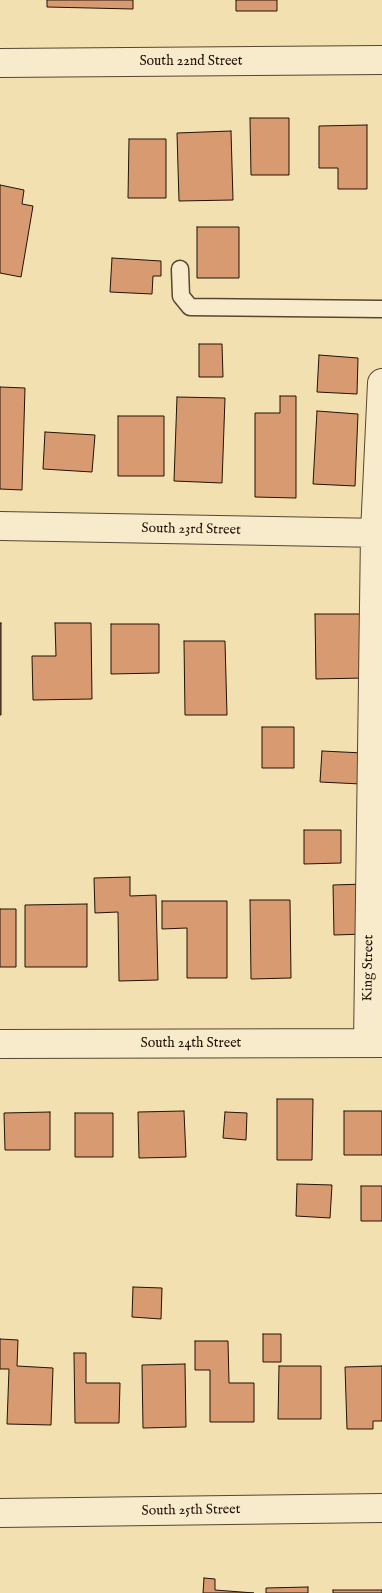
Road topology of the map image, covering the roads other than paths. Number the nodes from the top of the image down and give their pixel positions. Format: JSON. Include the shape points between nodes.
{"nodes":[{"id":1,"x":382,"y":60,"type":"edge"},
{"id":2,"x":0,"y":63,"type":"edge"},
{"id":3,"x":180,"y":269,"type":"dead end"},
{"id":4,"x":382,"y":309,"type":"edge"},
{"id":5,"x":382,"y":383,"type":"edge"},
{"id":6,"x":0,"y":526,"type":"edge"},
{"id":7,"x":378,"y":533,"type":"edge"},
{"id":8,"x":375,"y":1043,"type":"edge"},
{"id":9,"x":0,"y":1044,"type":"edge"},
{"id":10,"x":382,"y":1508,"type":"edge"},
{"id":11,"x":0,"y":1513,"type":"edge"}],
"edges":[{"from":1,"to":2,"type":"street","name":"South 22nd Street"},
{"from":3,"to":4,"type":"lane","via":[[181,296],[190,307]]},
{"from":5,"to":7,"type":"street","name":"King Street"},
{"from":6,"to":7,"type":"street","name":"South 23rd Street"},
{"from":7,"to":8,"type":"street","name":"King Street"},
{"from":8,"to":9,"type":"street","name":"South 24th Street"},
{"from":10,"to":11,"type":"street","name":"South 25th Street"}]}
